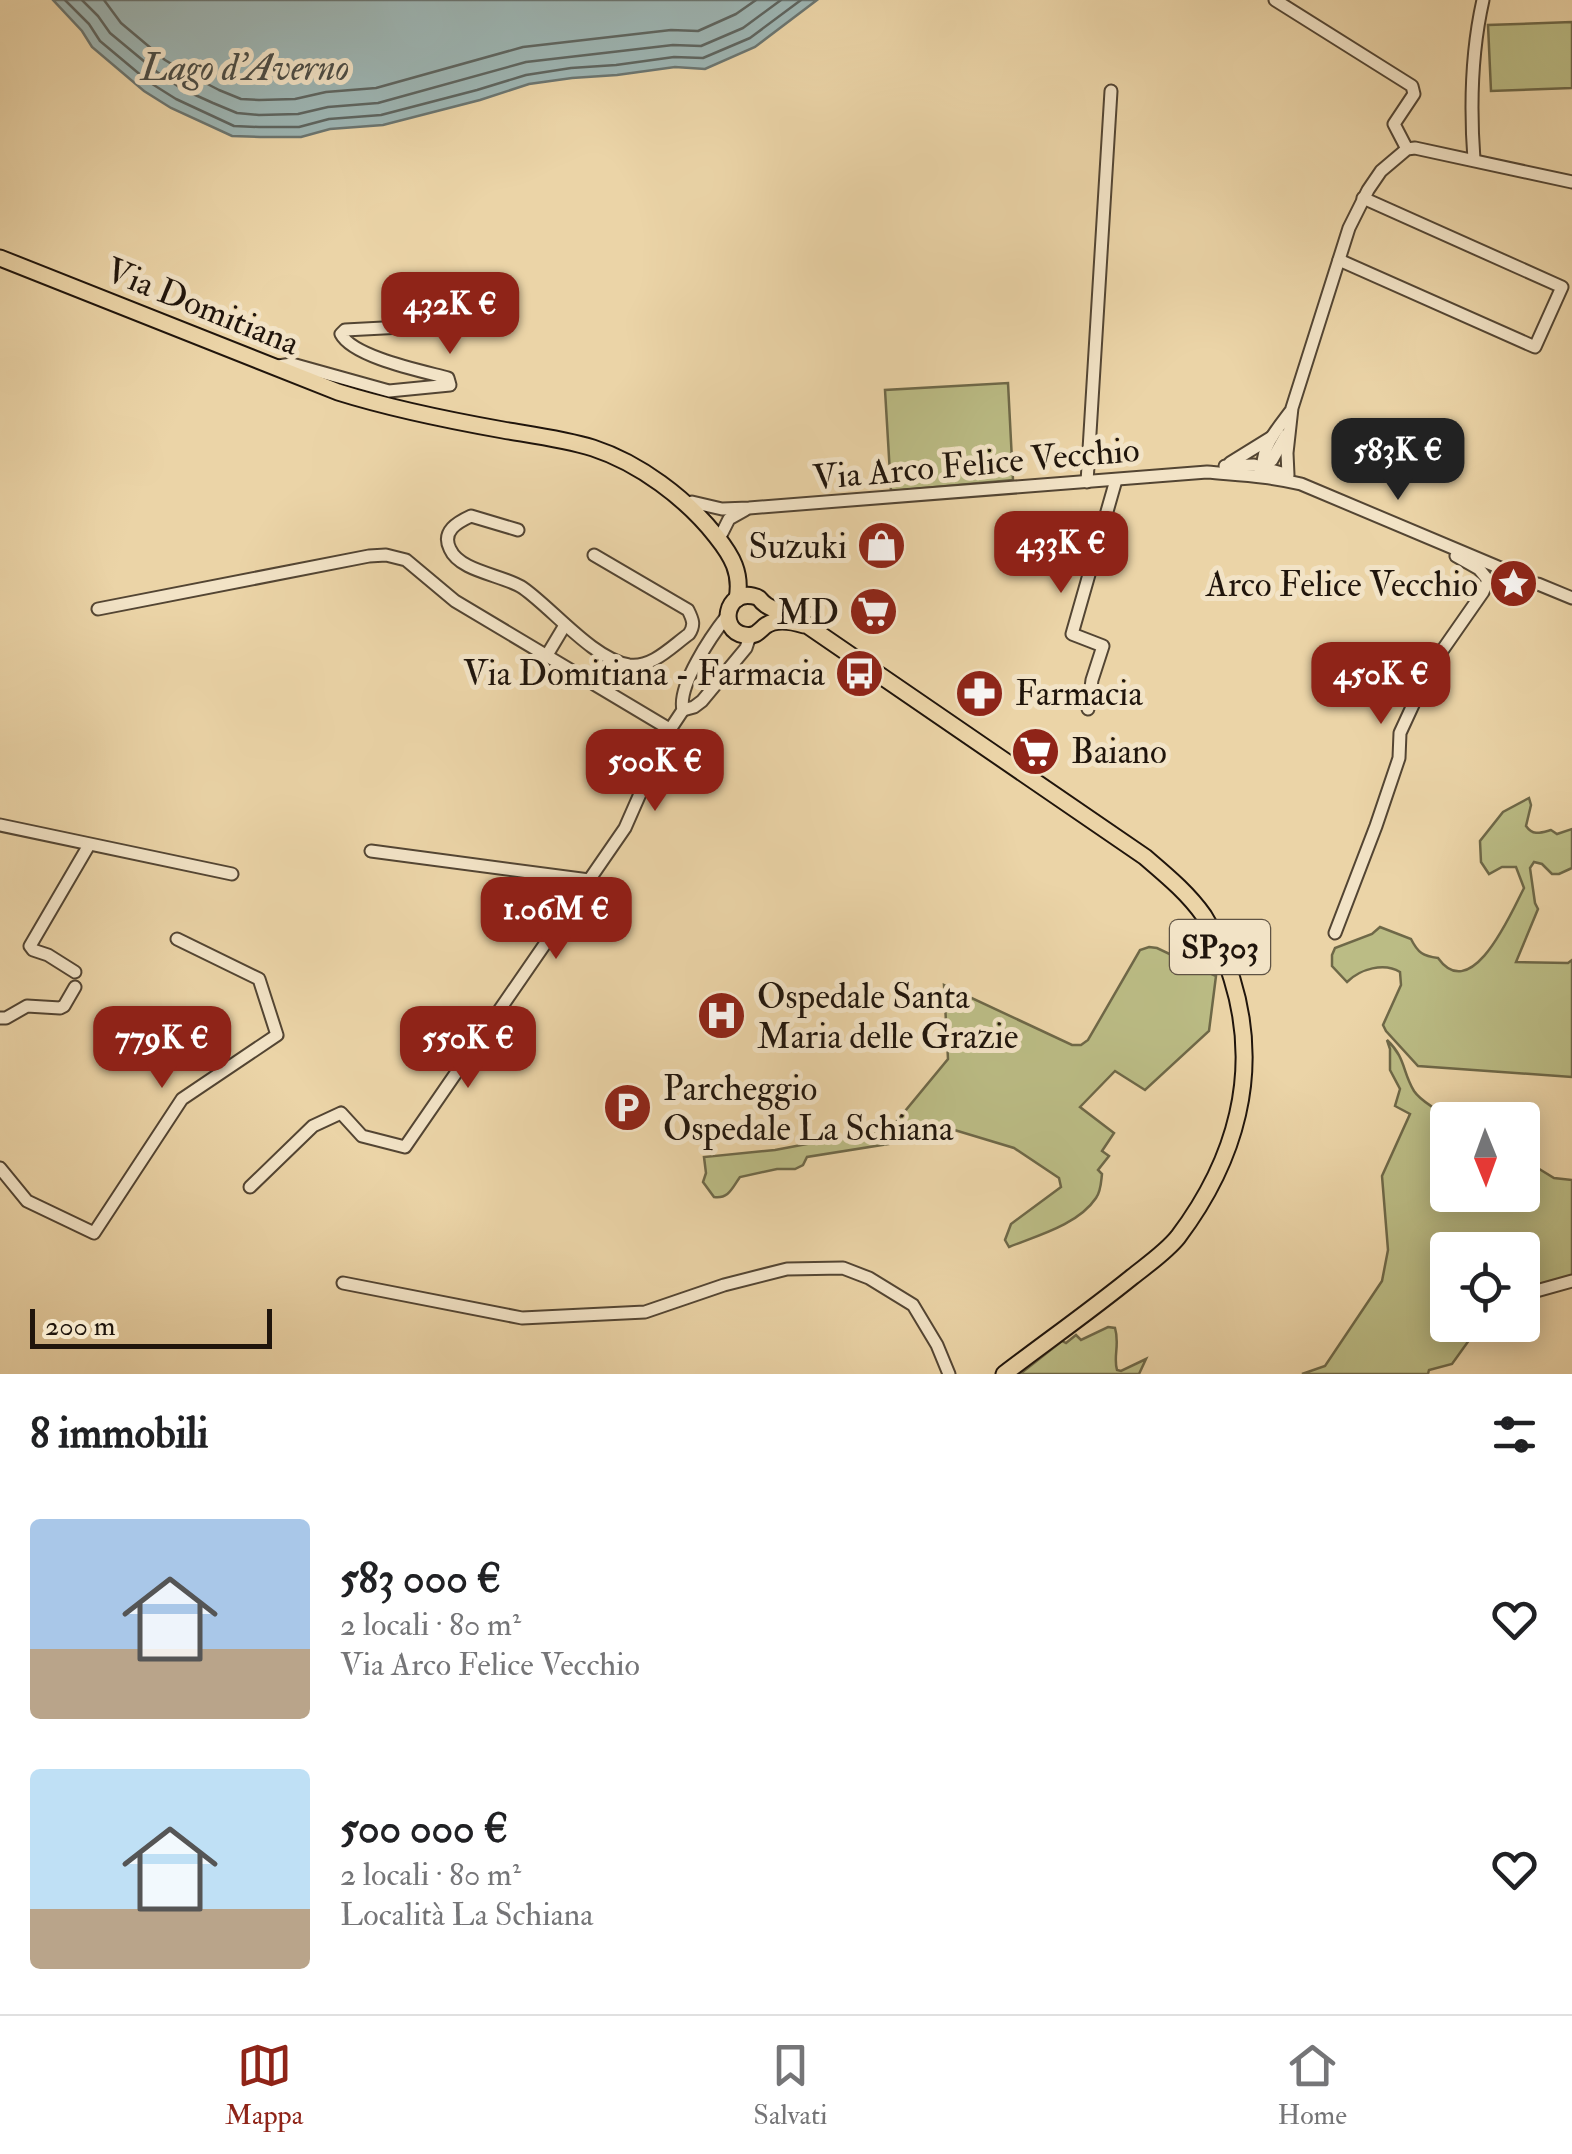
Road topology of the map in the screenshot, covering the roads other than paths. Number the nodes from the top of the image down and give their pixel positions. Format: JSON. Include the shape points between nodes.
{"nodes":[{"id":1,"x":1275,"y":0,"type":"edge"},
{"id":2,"x":1483,"y":0,"type":"edge"},
{"id":3,"x":1111,"y":91,"type":"dead end"},
{"id":4,"x":1408,"y":149,"type":"junction"},
{"id":5,"x":1474,"y":160,"type":"junction"},
{"id":6,"x":1568,"y":182,"type":"edge"},
{"id":7,"x":1364,"y":198,"type":"junction"},
{"id":8,"x":0,"y":258,"type":"edge"},
{"id":9,"x":1339,"y":260,"type":"junction"},
{"id":10,"x":430,"y":314,"type":"dead end"},
{"id":11,"x":274,"y":366,"type":"junction"},
{"id":12,"x":1292,"y":408,"type":"junction"},
{"id":13,"x":1281,"y":444,"type":"junction"},
{"id":14,"x":1221,"y":467,"type":"junction"},
{"id":15,"x":1263,"y":467,"type":"junction"},
{"id":16,"x":1207,"y":472,"type":"junction"},
{"id":17,"x":1238,"y":473,"type":"junction"},
{"id":18,"x":1288,"y":475,"type":"junction"},
{"id":19,"x":1274,"y":477,"type":"junction"},
{"id":20,"x":1116,"y":480,"type":"junction"},
{"id":21,"x":1086,"y":482,"type":"junction"},
{"id":22,"x":1301,"y":484,"type":"junction"},
{"id":23,"x":669,"y":490,"type":"junction"},
{"id":24,"x":749,"y":508,"type":"junction"},
{"id":25,"x":713,"y":521,"type":"junction"},
{"id":26,"x":518,"y":530,"type":"dead end"},
{"id":27,"x":1452,"y":547,"type":"junction"},
{"id":28,"x":594,"y":555,"type":"dead end"},
{"id":29,"x":1518,"y":575,"type":"dead end"},
{"id":30,"x":1538,"y":584,"type":"dead end"},
{"id":31,"x":756,"y":595,"type":"junction"},
{"id":32,"x":1572,"y":598,"type":"edge"},
{"id":33,"x":736,"y":599,"type":"junction"},
{"id":34,"x":98,"y":610,"type":"dead end"},
{"id":35,"x":727,"y":616,"type":"junction"},
{"id":36,"x":766,"y":624,"type":"junction"},
{"id":37,"x":804,"y":624,"type":"junction"},
{"id":38,"x":565,"y":625,"type":"junction"},
{"id":39,"x":750,"y":636,"type":"junction"},
{"id":40,"x":547,"y":655,"type":"junction"},
{"id":41,"x":1088,"y":709,"type":"dead end"},
{"id":42,"x":683,"y":710,"type":"junction"},
{"id":43,"x":670,"y":730,"type":"junction"},
{"id":44,"x":0,"y":825,"type":"edge"},
{"id":45,"x":89,"y":845,"type":"junction"},
{"id":46,"x":371,"y":851,"type":"dead end"},
{"id":47,"x":232,"y":874,"type":"dead end"},
{"id":48,"x":589,"y":880,"type":"junction"},
{"id":49,"x":1336,"y":933,"type":"dead end"},
{"id":50,"x":177,"y":939,"type":"dead end"},
{"id":51,"x":75,"y":972,"type":"dead end"},
{"id":52,"x":75,"y":987,"type":"dead end"},
{"id":53,"x":0,"y":1018,"type":"edge"},
{"id":54,"x":0,"y":1168,"type":"edge"},
{"id":55,"x":250,"y":1187,"type":"dead end"},
{"id":56,"x":1572,"y":1280,"type":"edge"},
{"id":57,"x":344,"y":1284,"type":"dead end"},
{"id":58,"x":1540,"y":1290,"type":"edge"},
{"id":59,"x":948,"y":1374,"type":"edge"},
{"id":60,"x":1004,"y":1374,"type":"edge"}],
"edges":[{"from":1,"to":4,"type":"street","via":[[1412,86],[1414,94],[1394,124]]},
{"from":2,"to":5,"type":"street","via":[[1470,105]]},
{"from":3,"to":21,"type":"street"},
{"from":4,"to":5,"type":"street"},
{"from":4,"to":7,"type":"street","via":[[1381,171]]},
{"from":5,"to":6,"type":"street"},
{"from":7,"to":9,"type":"street"},
{"from":7,"to":9,"type":"street","via":[[1562,287],[1535,347]]},
{"from":8,"to":11,"type":"main road","name":"Via Domitiana"},
{"from":9,"to":12,"type":"street"},
{"from":10,"to":11,"type":"street","via":[[487,308],[479,323],[341,334],[346,343],[448,378],[450,385],[388,391],[292,364]]},
{"from":11,"to":23,"type":"main road","name":"Via Domitiana","via":[[385,407],[594,449]]},
{"from":12,"to":13,"type":"street"},
{"from":12,"to":13,"type":"street"},
{"from":13,"to":14,"type":"street"},
{"from":13,"to":15,"type":"street","via":[[1263,455]]},
{"from":13,"to":18,"type":"street"},
{"from":14,"to":15,"type":"street"},
{"from":14,"to":16,"type":"street"},
{"from":15,"to":17,"type":"street"},
{"from":15,"to":18,"type":"street"},
{"from":15,"to":19,"type":"street"},
{"from":16,"to":17,"type":"street"},
{"from":16,"to":20,"type":"street","name":"Via Arco Felice Vecchio"},
{"from":17,"to":19,"type":"street"},
{"from":18,"to":22,"type":"street"},
{"from":19,"to":22,"type":"street"},
{"from":20,"to":21,"type":"street","name":"Via Arco Felice Vecchio"},
{"from":20,"to":41,"type":"street","via":[[1072,634],[1103,646]]},
{"from":21,"to":24,"type":"street","name":"Via Arco Felice Vecchio"},
{"from":22,"to":27,"type":"street"},
{"from":23,"to":25,"type":"main road","name":"Via Domitiana"},
{"from":23,"to":25,"type":"main road","name":"Via Domitiana"},
{"from":24,"to":25,"type":"street","name":"Via Arco Felice Vecchio"},
{"from":24,"to":25,"type":"street"},
{"from":25,"to":31,"type":"main road","name":"Via Domitiana"},
{"from":25,"to":33,"type":"main road","name":"Via Domitiana","via":[[737,570]]},
{"from":26,"to":38,"type":"street","via":[[471,516],[448,534],[450,552],[522,587]]},
{"from":27,"to":29,"type":"street"},
{"from":27,"to":49,"type":"street","via":[[1488,580],[1430,668],[1400,733],[1399,758]]},
{"from":28,"to":38,"type":"street","via":[[688,610],[693,628],[648,664],[632,665],[603,654]]},
{"from":30,"to":32,"type":"street"},
{"from":31,"to":33,"type":"main road"},
{"from":31,"to":36,"type":"main road"},
{"from":31,"to":37,"type":"main road"},
{"from":33,"to":35,"type":"main road"},
{"from":34,"to":40,"type":"street","via":[[386,555],[406,560],[455,601]]},
{"from":35,"to":39,"type":"main road","via":[[739,634]]},
{"from":35,"to":42,"type":"street","via":[[687,685]]},
{"from":36,"to":37,"type":"main road"},
{"from":36,"to":39,"type":"main road"},
{"from":37,"to":60,"type":"main road","number":"SP303","via":[[1145,856],[1205,918],[1238,999],[1245,1046],[1240,1110],[1204,1196],[1176,1239],[1148,1264]]},
{"from":38,"to":40,"type":"street"},
{"from":39,"to":42,"type":"street","via":[[702,700]]},
{"from":40,"to":43,"type":"street"},
{"from":42,"to":43,"type":"street"},
{"from":43,"to":48,"type":"street","via":[[630,818]]},
{"from":44,"to":45,"type":"street"},
{"from":45,"to":47,"type":"street"},
{"from":45,"to":51,"type":"street","via":[[30,946]]},
{"from":46,"to":48,"type":"street"},
{"from":48,"to":55,"type":"street","via":[[405,1147],[362,1136],[340,1113],[313,1126]]},
{"from":50,"to":54,"type":"street","via":[[259,979],[277,1034],[182,1099],[94,1233],[27,1201]]},
{"from":52,"to":53,"type":"street","via":[[60,1008],[27,1006]]},
{"from":56,"to":58,"type":"street"},
{"from":57,"to":59,"type":"street","via":[[522,1318],[645,1312],[787,1269],[844,1268],[913,1306]]}]}
